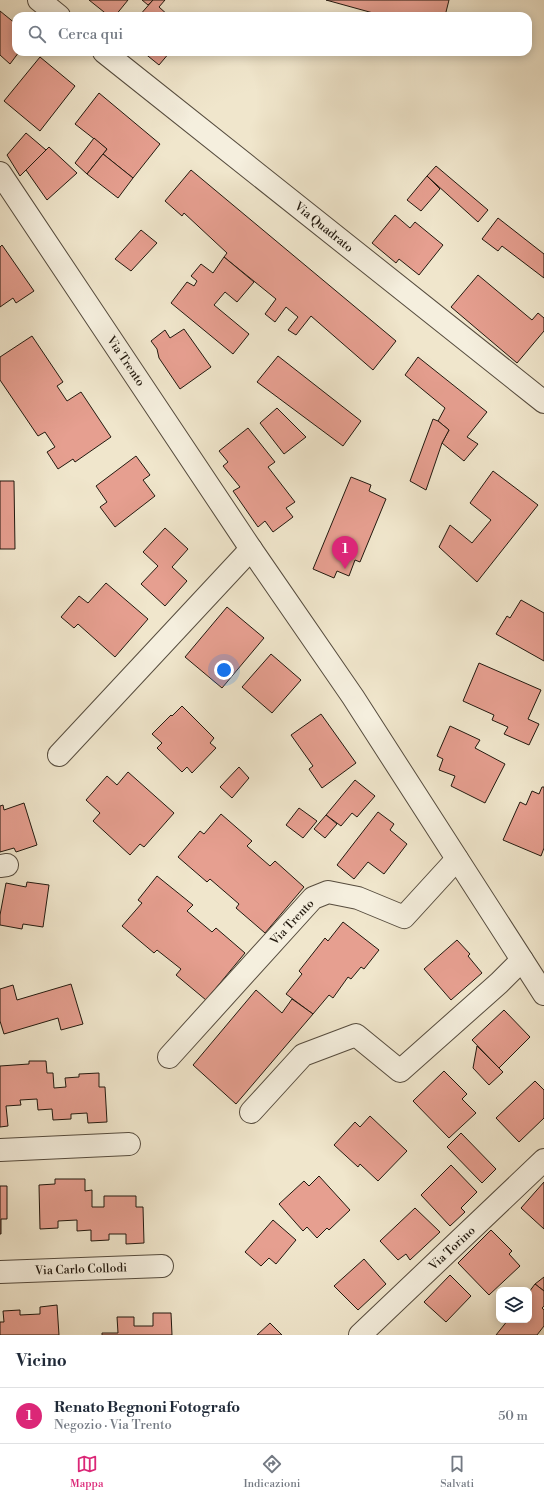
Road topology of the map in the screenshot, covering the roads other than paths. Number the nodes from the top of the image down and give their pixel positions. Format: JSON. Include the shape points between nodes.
{"nodes":[{"id":1,"x":39,"y":0,"type":"edge"},
{"id":2,"x":54,"y":12,"type":"edge"},
{"id":3,"x":109,"y":56,"type":"edge"},
{"id":4,"x":0,"y":172,"type":"edge"},
{"id":5,"x":544,"y":402,"type":"edge"},
{"id":6,"x":251,"y":549,"type":"junction"},
{"id":7,"x":59,"y":755,"type":"dead end"},
{"id":8,"x":457,"y":859,"type":"junction"},
{"id":9,"x":522,"y":960,"type":"junction"},
{"id":10,"x":544,"y":994,"type":"edge"},
{"id":11,"x":169,"y":1057,"type":"dead end"},
{"id":12,"x":250,"y":1112,"type":"dead end"},
{"id":13,"x":129,"y":1144,"type":"dead end"},
{"id":14,"x":0,"y":1150,"type":"edge"},
{"id":15,"x":544,"y":1160,"type":"edge"},
{"id":16,"x":162,"y":1266,"type":"dead end"},
{"id":17,"x":0,"y":1272,"type":"edge"},
{"id":18,"x":360,"y":1335,"type":"edge"}],
"edges":[{"from":1,"to":2,"type":"street"},
{"from":3,"to":5,"type":"street","name":"Via Quadrato"},
{"from":4,"to":6,"type":"street","name":"Via Trento"},
{"from":6,"to":7,"type":"street"},
{"from":6,"to":8,"type":"street","name":"Via Trento","via":[[353,697]]},
{"from":8,"to":9,"type":"street","name":"Via Trento"},
{"from":8,"to":11,"type":"street","name":"Via Trento","via":[[404,917],[358,898],[328,892],[313,898]]},
{"from":9,"to":10,"type":"street","name":"Via Trento"},
{"from":9,"to":12,"type":"street","via":[[400,1071],[356,1035],[303,1055]]},
{"from":13,"to":14,"type":"street"},
{"from":15,"to":18,"type":"street","name":"Via Torino"},
{"from":16,"to":17,"type":"street","name":"Via Carlo Collodi"}]}
